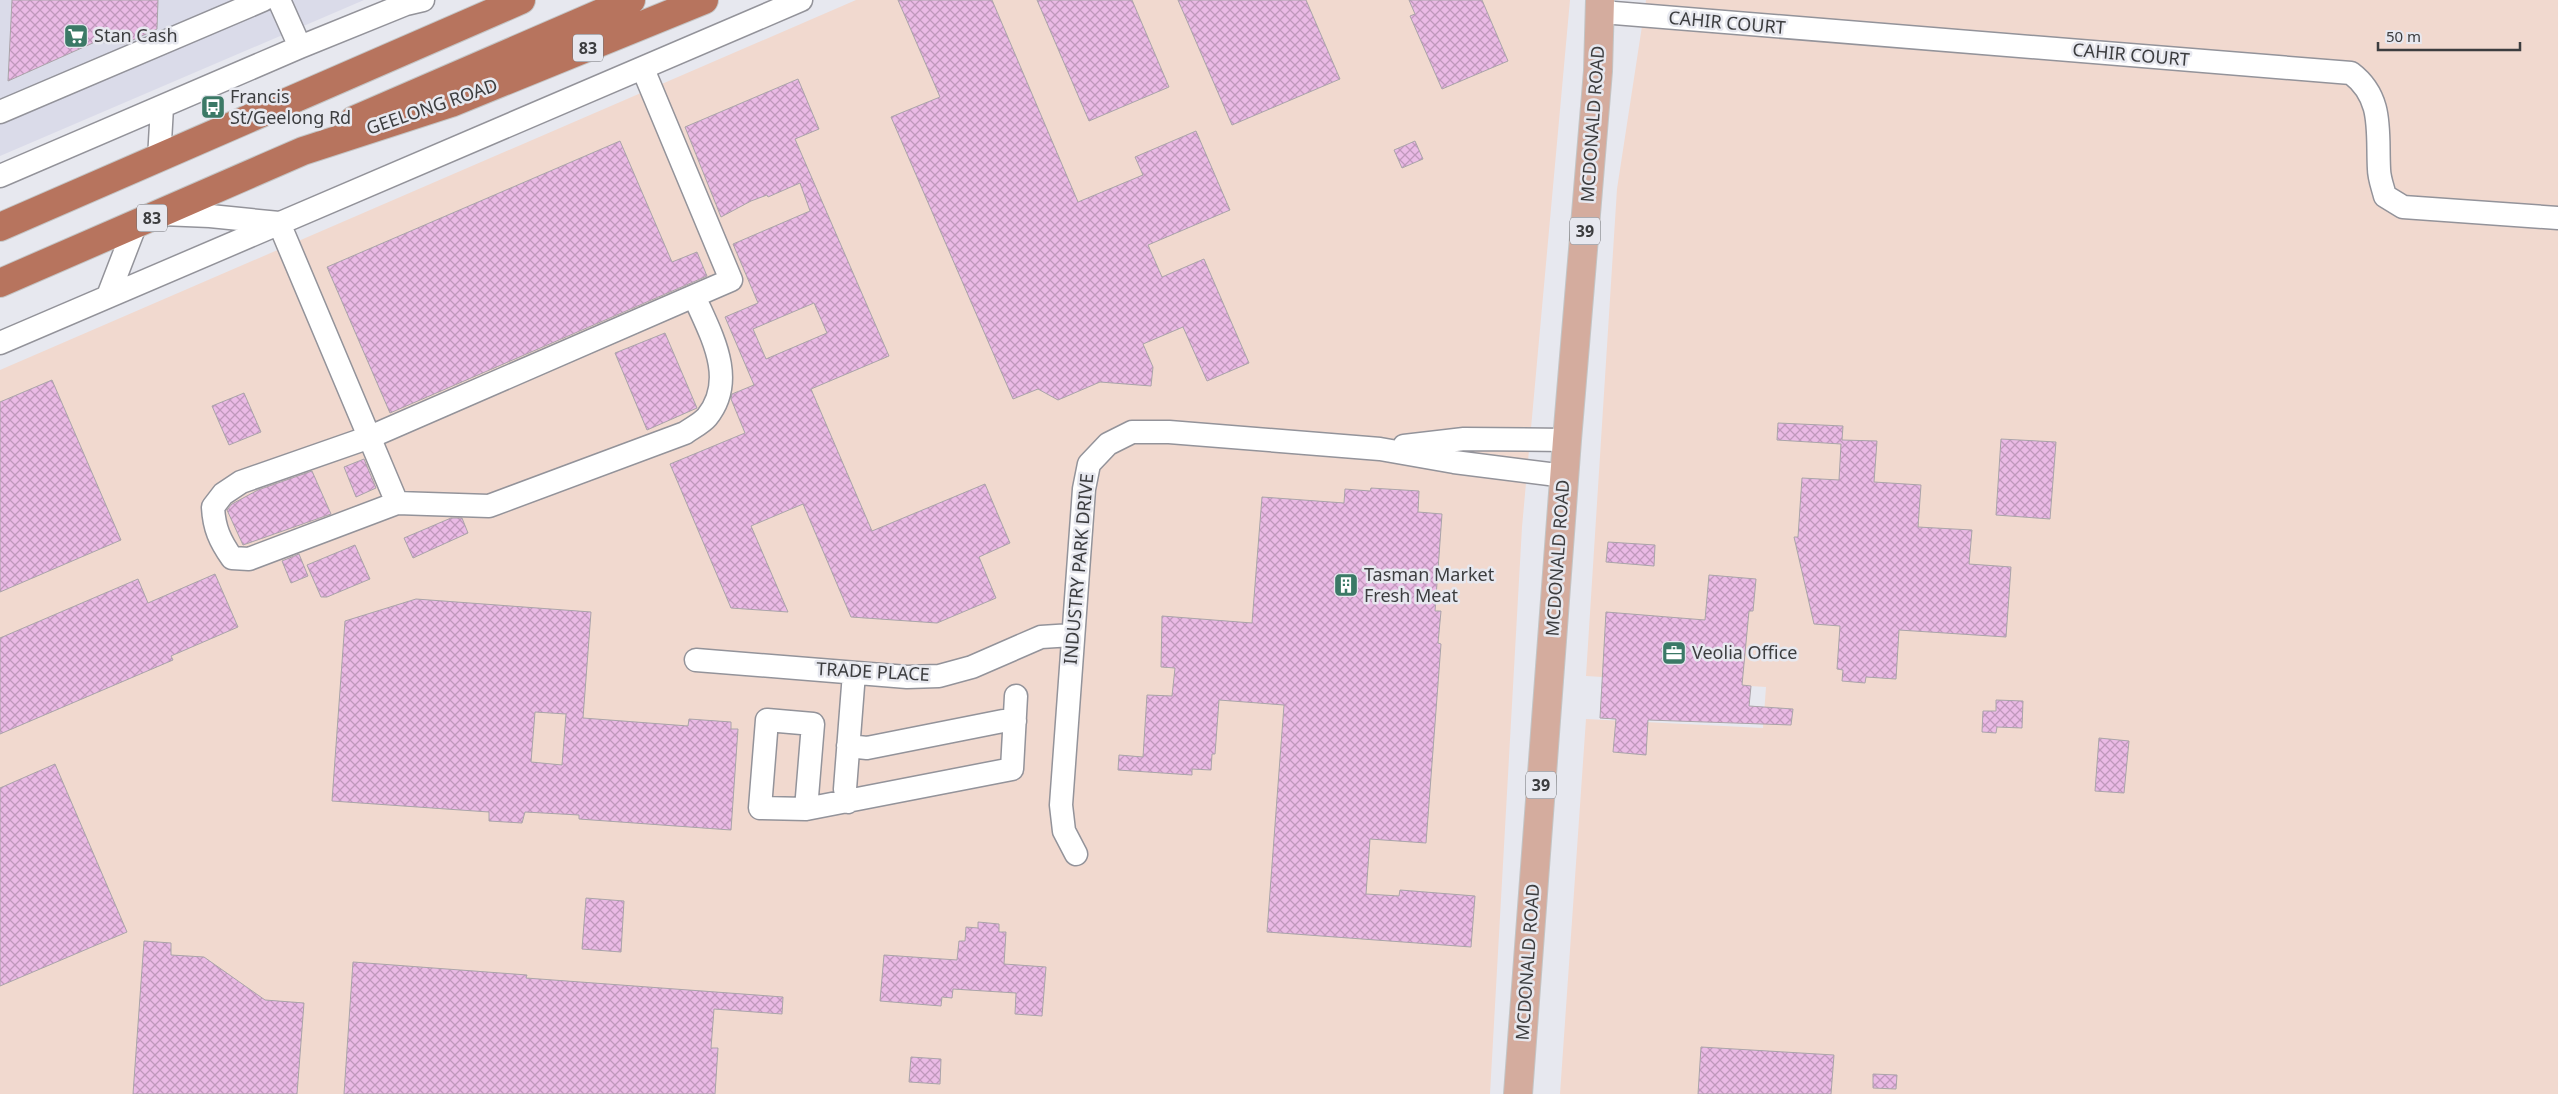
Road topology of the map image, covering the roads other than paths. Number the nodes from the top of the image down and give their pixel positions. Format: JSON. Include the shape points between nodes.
{"nodes":[{"id":1,"x":263,"y":0,"type":"edge"},
{"id":2,"x":279,"y":0,"type":"edge"},
{"id":3,"x":521,"y":0,"type":"edge"},
{"id":4,"x":631,"y":0,"type":"edge"},
{"id":5,"x":704,"y":0,"type":"edge"},
{"id":6,"x":801,"y":0,"type":"edge"},
{"id":7,"x":413,"y":1,"type":"edge"},
{"id":8,"x":1602,"y":9,"type":"edge"},
{"id":9,"x":300,"y":47,"type":"junction"},
{"id":10,"x":643,"y":69,"type":"junction"},
{"id":11,"x":162,"y":107,"type":"junction"},
{"id":12,"x":0,"y":112,"type":"edge"},
{"id":13,"x":303,"y":152,"type":"junction"},
{"id":14,"x":159,"y":159,"type":"junction"},
{"id":15,"x":0,"y":176,"type":"edge"},
{"id":16,"x":161,"y":214,"type":"junction"},
{"id":17,"x":2558,"y":218,"type":"edge"},
{"id":18,"x":279,"y":223,"type":"junction"},
{"id":19,"x":135,"y":226,"type":"junction"},
{"id":20,"x":0,"y":227,"type":"edge"},
{"id":21,"x":0,"y":283,"type":"edge"},
{"id":22,"x":108,"y":296,"type":"junction"},
{"id":23,"x":694,"y":296,"type":"junction"},
{"id":24,"x":0,"y":343,"type":"edge"},
{"id":25,"x":370,"y":437,"type":"junction"},
{"id":26,"x":1567,"y":440,"type":"junction"},
{"id":27,"x":1380,"y":449,"type":"junction"},
{"id":28,"x":1564,"y":476,"type":"junction"},
{"id":29,"x":397,"y":503,"type":"junction"},
{"id":30,"x":1072,"y":635,"type":"junction"},
{"id":31,"x":696,"y":660,"type":"dead end"},
{"id":32,"x":854,"y":673,"type":"junction"},
{"id":33,"x":1016,"y":696,"type":"dead end"},
{"id":34,"x":1015,"y":721,"type":"junction"},
{"id":35,"x":848,"y":746,"type":"junction"},
{"id":36,"x":848,"y":802,"type":"junction"},
{"id":37,"x":806,"y":809,"type":"dead end"},
{"id":38,"x":1076,"y":854,"type":"dead end"},
{"id":39,"x":1518,"y":1094,"type":"edge"}],
"edges":[{"from":1,"to":12,"type":"street"},
{"from":2,"to":9,"type":"street"},
{"from":3,"to":14,"type":"highway"},
{"from":4,"to":13,"type":"highway","via":[[385,105]]},
{"from":5,"to":13,"type":"highway","name":"GEELONG ROAD","number":"83","via":[[451,103]]},
{"from":6,"to":10,"type":"street","name":"GEELONG ROAD"},
{"from":7,"to":9,"type":"street"},
{"from":8,"to":17,"type":"street","name":"CAHIR COURT","via":[[2351,73],[2365,84],[2374,101],[2379,172],[2385,196],[2403,206]]},
{"from":8,"to":26,"type":"main road","name":"MCDONALD ROAD","number":"39"},
{"from":9,"to":11,"type":"street"},
{"from":10,"to":18,"type":"street","name":"GEELONG ROAD"},
{"from":10,"to":23,"type":"street","via":[[731,280]]},
{"from":11,"to":14,"type":"street"},
{"from":11,"to":15,"type":"street"},
{"from":13,"to":16,"type":"highway","name":"GEELONG ROAD","number":"83"},
{"from":14,"to":20,"type":"highway"},
{"from":16,"to":18,"type":"street","name":"GEELONG ROAD"},
{"from":16,"to":19,"type":"highway","name":"GEELONG ROAD","number":"83"},
{"from":18,"to":22,"type":"street","name":"GEELONG ROAD"},
{"from":18,"to":25,"type":"street"},
{"from":19,"to":21,"type":"highway","name":"GEELONG ROAD","number":"83"},
{"from":19,"to":22,"type":"street"},
{"from":22,"to":24,"type":"street","name":"GEELONG ROAD"},
{"from":23,"to":25,"type":"street"},
{"from":23,"to":29,"type":"street","via":[[718,351],[722,373],[718,397],[707,417],[685,433],[489,506]]},
{"from":25,"to":29,"type":"street"},
{"from":25,"to":29,"type":"street","via":[[241,482],[223,494],[213,507],[214,527],[232,558],[249,559]]},
{"from":26,"to":27,"type":"street","name":"INDUSTRY PARK DRIVE","via":[[1464,439]]},
{"from":26,"to":28,"type":"main road","name":"MCDONALD ROAD","number":"39"},
{"from":27,"to":28,"type":"street","name":"INDUSTRY PARK DRIVE"},
{"from":27,"to":30,"type":"street","name":"INDUSTRY PARK DRIVE","via":[[1168,432],[1132,432],[1108,444],[1089,464],[1084,489]]},
{"from":28,"to":39,"type":"main road","name":"MCDONALD ROAD","number":"39"},
{"from":30,"to":32,"type":"street","name":"TRADE PLACE","via":[[1041,637],[972,667],[940,676]]},
{"from":30,"to":38,"type":"street","name":"INDUSTRY PARK DRIVE","via":[[1061,805],[1064,831]]},
{"from":31,"to":32,"type":"street","name":"TRADE PLACE"},
{"from":32,"to":35,"type":"street"},
{"from":33,"to":34,"type":"street"},
{"from":34,"to":35,"type":"street","via":[[867,748]]},
{"from":34,"to":36,"type":"street","via":[[1012,769]]},
{"from":35,"to":36,"type":"street","via":[[845,789]]},
{"from":36,"to":37,"type":"street"}]}
